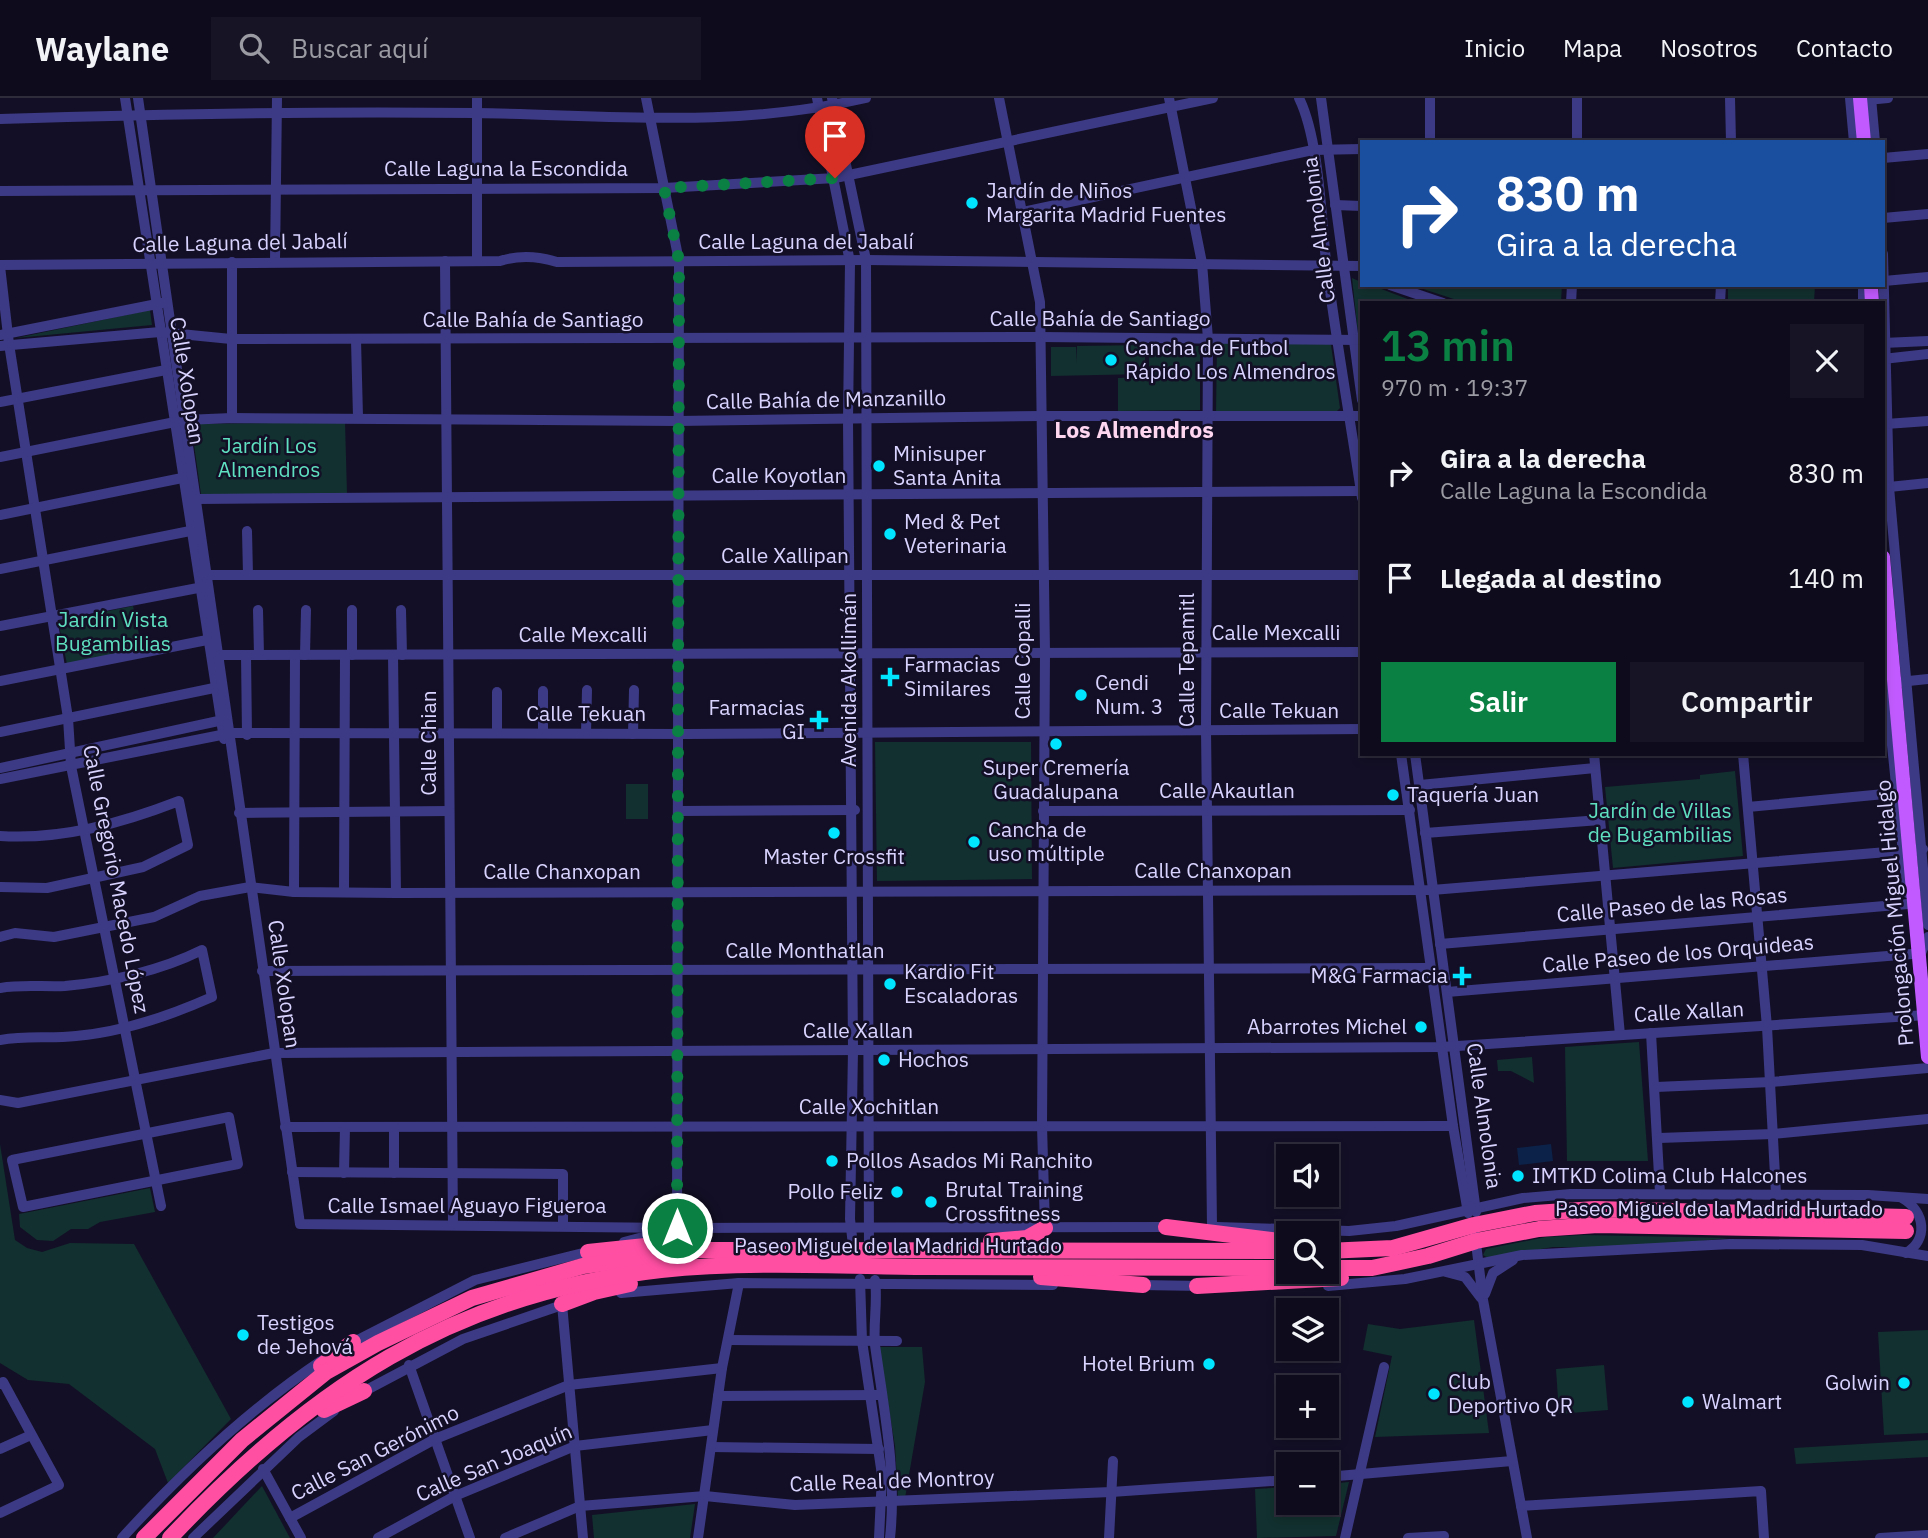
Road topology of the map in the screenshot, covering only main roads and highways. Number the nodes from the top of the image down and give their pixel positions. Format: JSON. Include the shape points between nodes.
{"nodes":[{"id":1,"x":1863,"y":99,"type":"edge"},
{"id":2,"x":1864,"y":140,"type":"edge"},
{"id":3,"x":1885,"y":597,"type":"edge"},
{"id":4,"x":1892,"y":686,"type":"edge"},
{"id":5,"x":1926,"y":934,"type":"edge"},
{"id":6,"x":1928,"y":1059,"type":"edge"},
{"id":7,"x":1906,"y":1224,"type":"dead end"},
{"id":8,"x":1166,"y":1227,"type":"road end"},
{"id":9,"x":1045,"y":1228,"type":"road end"},
{"id":10,"x":1475,"y":1229,"type":"junction"},
{"id":11,"x":1276,"y":1241,"type":"edge"},
{"id":12,"x":1339,"y":1247,"type":"edge"},
{"id":13,"x":760,"y":1249,"type":"junction"},
{"id":14,"x":922,"y":1250,"type":"junction"},
{"id":15,"x":1276,"y":1251,"type":"edge"},
{"id":16,"x":1339,"y":1251,"type":"edge"},
{"id":17,"x":1361,"y":1251,"type":"junction"},
{"id":18,"x":588,"y":1252,"type":"road end"},
{"id":19,"x":862,"y":1257,"type":"junction"},
{"id":20,"x":701,"y":1267,"type":"junction"},
{"id":21,"x":923,"y":1267,"type":"junction"},
{"id":22,"x":1276,"y":1268,"type":"edge"},
{"id":23,"x":1339,"y":1268,"type":"edge"},
{"id":24,"x":1372,"y":1268,"type":"junction"},
{"id":25,"x":1143,"y":1285,"type":"road end"},
{"id":26,"x":1197,"y":1286,"type":"road end"},
{"id":27,"x":562,"y":1304,"type":"road end"},
{"id":28,"x":353,"y":1342,"type":"road end"},
{"id":29,"x":364,"y":1391,"type":"road end"},
{"id":30,"x":272,"y":1416,"type":"junction"},
{"id":31,"x":237,"y":1473,"type":"junction"},
{"id":32,"x":166,"y":1516,"type":"junction"},
{"id":33,"x":134,"y":1538,"type":"edge"},
{"id":34,"x":144,"y":1538,"type":"edge"},
{"id":35,"x":170,"y":1538,"type":"edge"}],
"edges":[{"from":1,"to":2,"type":"main road"},
{"from":3,"to":4,"type":"main road","name":"Prolongación Miguel Hidalgo"},
{"from":4,"to":5,"type":"main road","name":"Prolongación Miguel Hidalgo"},
{"from":5,"to":6,"type":"main road","name":"Prolongación Miguel Hidalgo","via":[[1916,953]]},
{"from":7,"to":10,"type":"highway","name":"Paseo Miguel de la Madrid Hurtado","via":[[1595,1209],[1535,1213]]},
{"from":8,"to":11,"type":"highway"},
{"from":9,"to":14,"type":"highway","via":[[1027,1238]]},
{"from":10,"to":17,"type":"highway","name":"Paseo Miguel de la Madrid Hurtado"},
{"from":10,"to":24,"type":"highway","name":"Paseo Miguel de la Madrid Hurtado","via":[[1428,1256]]},
{"from":12,"to":17,"type":"highway"},
{"from":13,"to":18,"type":"highway","via":[[712,1242]]},
{"from":13,"to":19,"type":"highway","name":"Paseo Miguel de la Madrid Hurtado"},
{"from":13,"to":30,"type":"highway","name":"Paseo Miguel de la Madrid Hurtado","via":[[699,1250],[583,1266],[472,1298],[326,1372]]},
{"from":14,"to":15,"type":"highway","name":"Paseo Miguel de la Madrid Hurtado"},
{"from":14,"to":19,"type":"highway","name":"Paseo Miguel de la Madrid Hurtado"},
{"from":16,"to":17,"type":"highway","name":"Paseo Miguel de la Madrid Hurtado"},
{"from":19,"to":20,"type":"highway","name":"Paseo Miguel de la Madrid Hurtado"},
{"from":19,"to":21,"type":"highway","name":"Paseo Miguel de la Madrid Hurtado"},
{"from":20,"to":27,"type":"highway"},
{"from":20,"to":31,"type":"highway","name":"Paseo Miguel de la Madrid Hurtado","via":[[599,1279],[542,1293],[427,1336],[340,1386]]},
{"from":21,"to":22,"type":"highway","name":"Paseo Miguel de la Madrid Hurtado"},
{"from":21,"to":25,"type":"highway"},
{"from":23,"to":24,"type":"highway","name":"Paseo Miguel de la Madrid Hurtado"},
{"from":24,"to":26,"type":"highway","via":[[1348,1278]]},
{"from":28,"to":30,"type":"highway","via":[[315,1371]]},
{"from":29,"to":31,"type":"highway","via":[[339,1400]]},
{"from":30,"to":32,"type":"highway","name":"Paseo Miguel de la Madrid Hurtado"},
{"from":31,"to":35,"type":"highway","name":"Paseo Miguel de la Madrid Hurtado"},
{"from":32,"to":33,"type":"highway"},
{"from":32,"to":34,"type":"highway","name":"Paseo Miguel de la Madrid Hurtado"}]}
